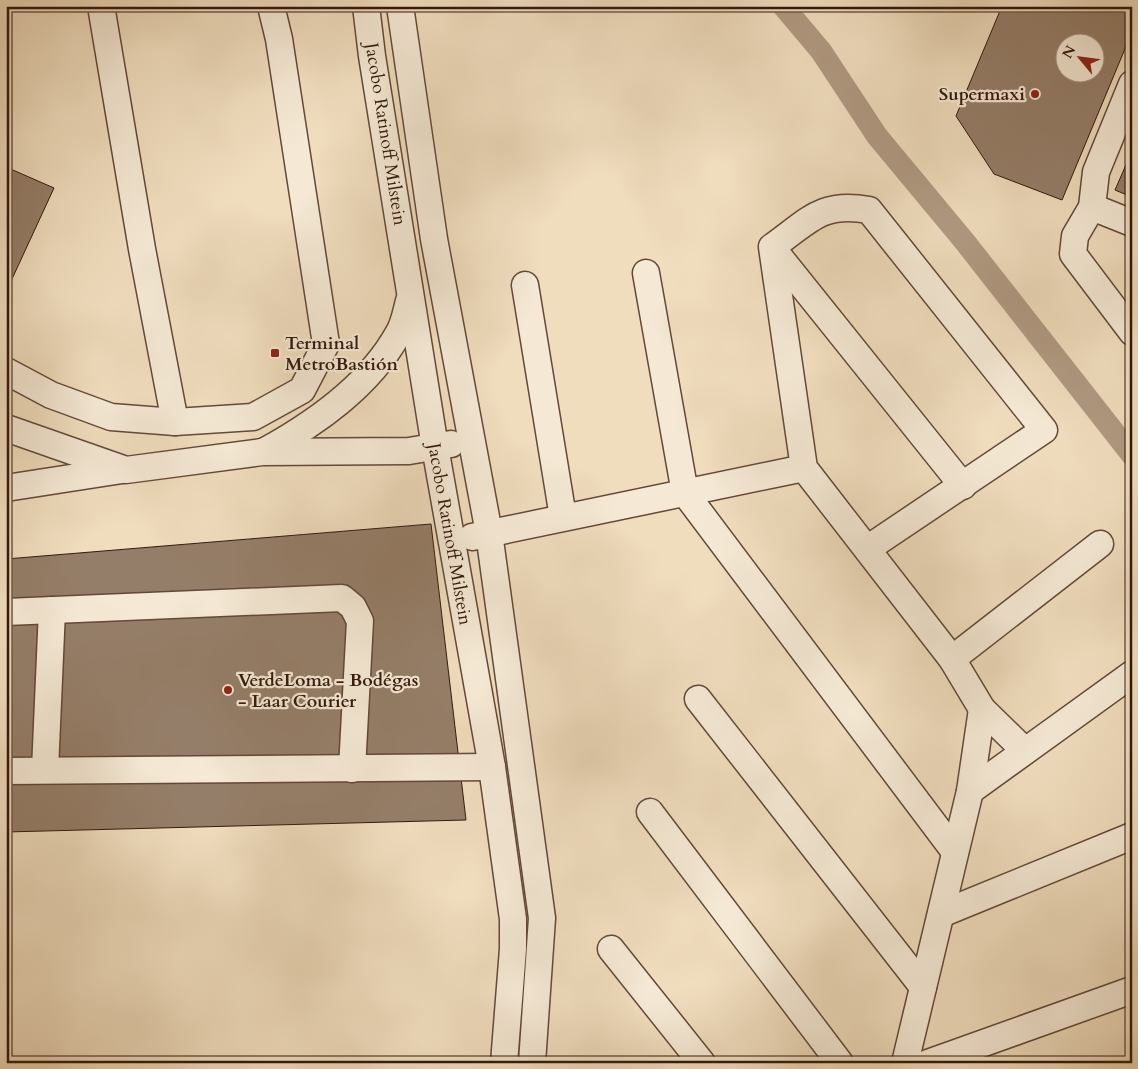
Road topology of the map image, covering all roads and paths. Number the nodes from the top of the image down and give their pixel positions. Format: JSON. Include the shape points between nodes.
{"nodes":[{"id":1,"x":101,"y":6,"type":"edge"},
{"id":2,"x":271,"y":6,"type":"edge"},
{"id":3,"x":366,"y":6,"type":"edge"},
{"id":4,"x":400,"y":6,"type":"edge"},
{"id":5,"x":1132,"y":84,"type":"edge"},
{"id":6,"x":1092,"y":207,"type":"junction"},
{"id":7,"x":1132,"y":223,"type":"edge"},
{"id":8,"x":772,"y":247,"type":"junction"},
{"id":9,"x":646,"y":273,"type":"dead end"},
{"id":10,"x":525,"y":285,"type":"dead end"},
{"id":11,"x":443,"y":287,"type":"junction"},
{"id":12,"x":411,"y":298,"type":"junction"},
{"id":13,"x":1132,"y":332,"type":"edge"},
{"id":14,"x":6,"y":371,"type":"edge"},
{"id":15,"x":175,"y":422,"type":"junction"},
{"id":16,"x":6,"y":428,"type":"edge"},
{"id":17,"x":472,"y":441,"type":"junction"},
{"id":18,"x":435,"y":447,"type":"junction"},
{"id":19,"x":262,"y":452,"type":"junction"},
{"id":20,"x":804,"y":468,"type":"junction"},
{"id":21,"x":126,"y":470,"type":"junction"},
{"id":22,"x":963,"y":486,"type":"junction"},
{"id":23,"x":6,"y":488,"type":"edge"},
{"id":24,"x":685,"y":493,"type":"junction"},
{"id":25,"x":563,"y":517,"type":"junction"},
{"id":26,"x":489,"y":533,"type":"junction"},
{"id":27,"x":452,"y":541,"type":"junction"},
{"id":28,"x":1100,"y":544,"type":"dead end"},
{"id":29,"x":867,"y":550,"type":"junction"},
{"id":30,"x":52,"y":610,"type":"junction"},
{"id":31,"x":6,"y":612,"type":"edge"},
{"id":32,"x":952,"y":659,"type":"junction"},
{"id":33,"x":1132,"y":674,"type":"edge"},
{"id":34,"x":698,"y":699,"type":"dead end"},
{"id":35,"x":982,"y":710,"type":"junction"},
{"id":36,"x":1025,"y":751,"type":"junction"},
{"id":37,"x":492,"y":767,"type":"junction"},
{"id":38,"x":352,"y":769,"type":"junction"},
{"id":39,"x":45,"y":770,"type":"junction"},
{"id":40,"x":6,"y":771,"type":"edge"},
{"id":41,"x":970,"y":791,"type":"junction"},
{"id":42,"x":650,"y":812,"type":"dead end"},
{"id":43,"x":1132,"y":836,"type":"edge"},
{"id":44,"x":956,"y":852,"type":"junction"},
{"id":45,"x":941,"y":914,"type":"junction"},
{"id":46,"x":612,"y":949,"type":"dead end"},
{"id":47,"x":923,"y":987,"type":"junction"},
{"id":48,"x":1132,"y":990,"type":"edge"},
{"id":49,"x":504,"y":1063,"type":"edge"},
{"id":50,"x":532,"y":1063,"type":"edge"},
{"id":51,"x":702,"y":1063,"type":"edge"},
{"id":52,"x":840,"y":1063,"type":"edge"},
{"id":53,"x":905,"y":1063,"type":"edge"},
{"id":54,"x":928,"y":1063,"type":"edge"}],
"edges":[{"from":1,"to":15,"type":"street"},
{"from":2,"to":15,"type":"street","via":[[326,344],[302,390],[253,417]]},
{"from":3,"to":12,"type":"street","name":"Jacobo Ratinoff Milstein"},
{"from":4,"to":11,"type":"street","name":"Jacobo Ratinoff Milstein"},
{"from":5,"to":6,"type":"street","via":[[1096,172]]},
{"from":6,"to":7,"type":"street"},
{"from":6,"to":13,"type":"street","via":[[1075,236],[1073,254]]},
{"from":8,"to":20,"type":"street"},
{"from":8,"to":22,"type":"street"},
{"from":8,"to":22,"type":"street","via":[[823,210],[847,206],[869,210],[1044,430]]},
{"from":9,"to":24,"type":"street"},
{"from":10,"to":25,"type":"street"},
{"from":11,"to":12,"type":"street"},
{"from":11,"to":17,"type":"street","name":"Jacobo Ratinoff Milstein"},
{"from":12,"to":18,"type":"street","name":"Jacobo Ratinoff Milstein"},
{"from":12,"to":19,"type":"street","via":[[398,334],[371,371],[339,403],[302,430]]},
{"from":14,"to":15,"type":"street","via":[[51,395],[110,417]]},
{"from":16,"to":21,"type":"street"},
{"from":17,"to":18,"type":"street"},
{"from":17,"to":26,"type":"street","name":"Jacobo Ratinoff Milstein"},
{"from":18,"to":19,"type":"street","via":[[409,451]]},
{"from":18,"to":27,"type":"street","name":"Jacobo Ratinoff Milstein"},
{"from":19,"to":21,"type":"street"},
{"from":20,"to":24,"type":"street"},
{"from":20,"to":29,"type":"street"},
{"from":21,"to":23,"type":"street"},
{"from":22,"to":29,"type":"street"},
{"from":24,"to":25,"type":"street"},
{"from":24,"to":44,"type":"street"},
{"from":25,"to":26,"type":"street"},
{"from":26,"to":27,"type":"street"},
{"from":26,"to":50,"type":"street","name":"Jacobo Ratinoff Milstein","via":[[542,918]]},
{"from":27,"to":37,"type":"street","name":"Jacobo Ratinoff Milstein"},
{"from":28,"to":32,"type":"street"},
{"from":29,"to":32,"type":"street"},
{"from":30,"to":31,"type":"street"},
{"from":30,"to":38,"type":"street","via":[[342,598],[353,607],[360,621]]},
{"from":30,"to":39,"type":"street"},
{"from":32,"to":35,"type":"street"},
{"from":33,"to":36,"type":"street"},
{"from":34,"to":47,"type":"street"},
{"from":35,"to":36,"type":"street"},
{"from":35,"to":41,"type":"street"},
{"from":36,"to":41,"type":"street"},
{"from":37,"to":38,"type":"street"},
{"from":37,"to":49,"type":"street","name":"Jacobo Ratinoff Milstein","via":[[513,919]]},
{"from":38,"to":39,"type":"street"},
{"from":39,"to":40,"type":"street"},
{"from":41,"to":44,"type":"street"},
{"from":42,"to":52,"type":"street"},
{"from":43,"to":45,"type":"street"},
{"from":44,"to":45,"type":"street"},
{"from":45,"to":47,"type":"street"},
{"from":46,"to":51,"type":"street"},
{"from":47,"to":53,"type":"street"},
{"from":48,"to":54,"type":"street"}]}
